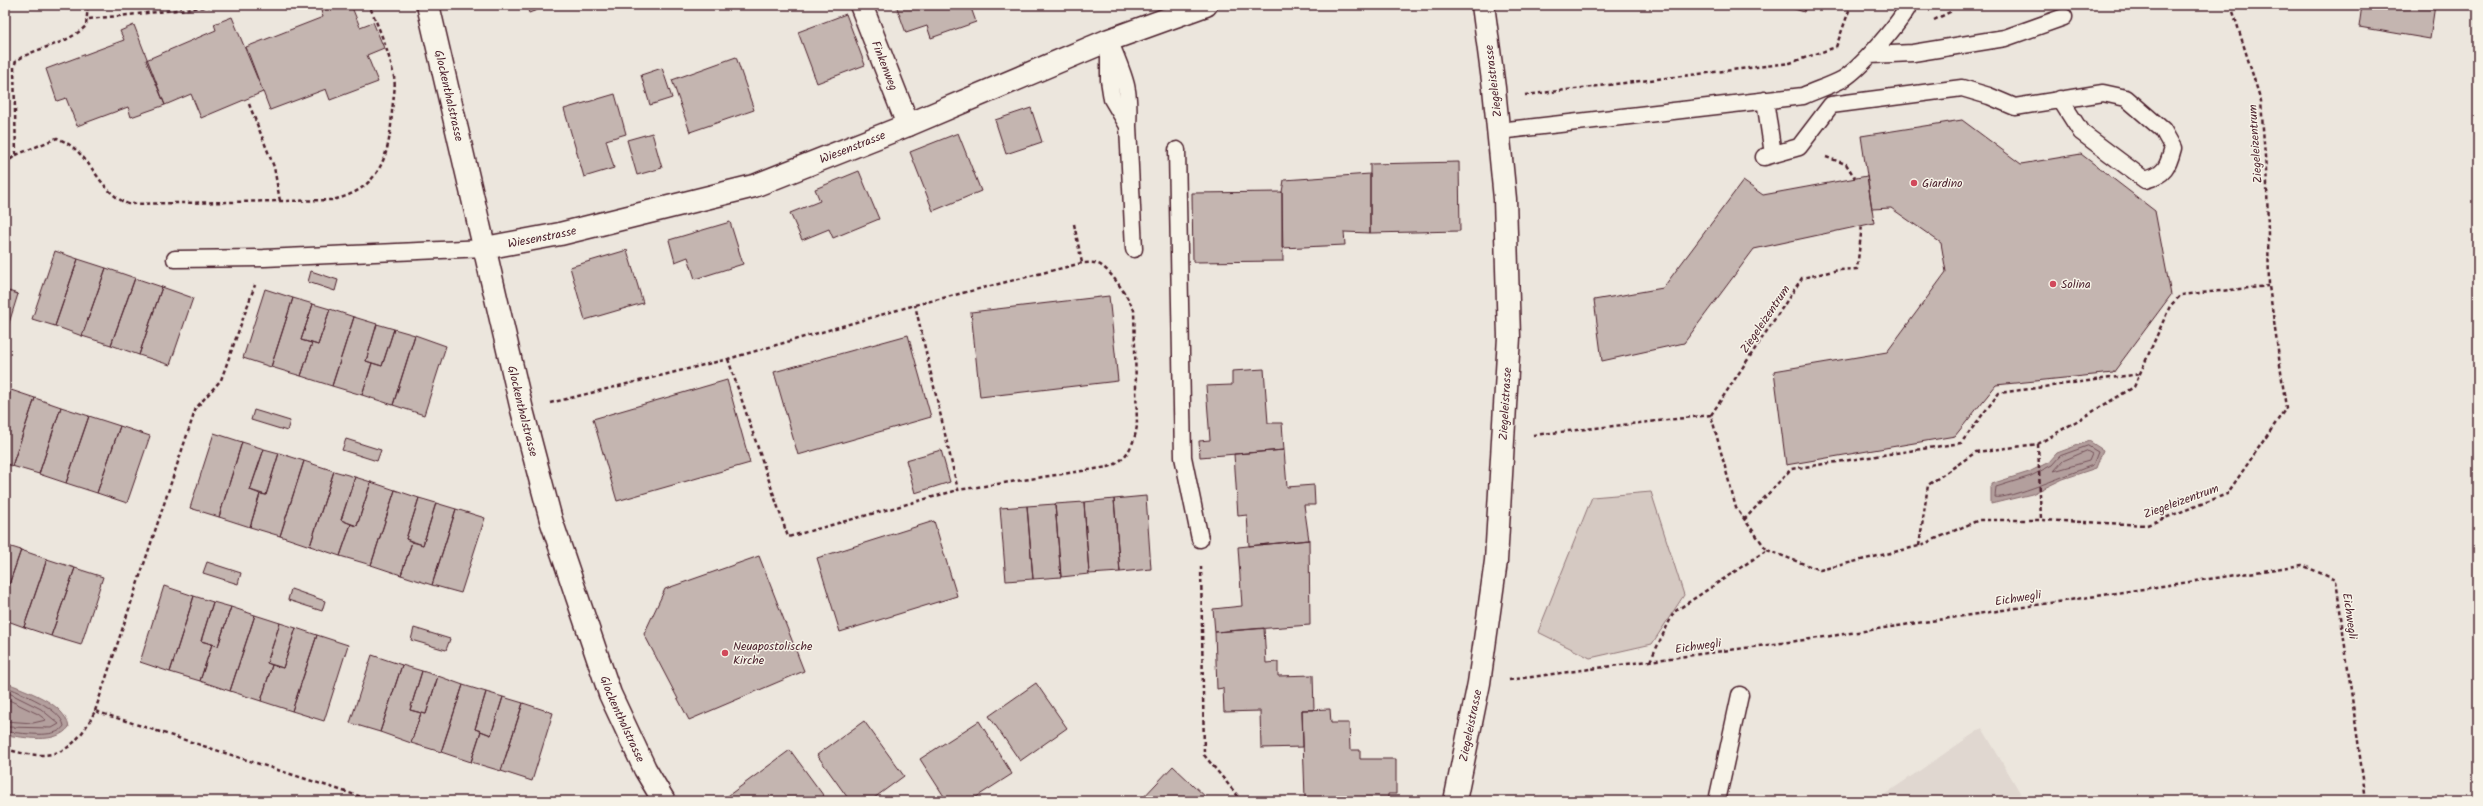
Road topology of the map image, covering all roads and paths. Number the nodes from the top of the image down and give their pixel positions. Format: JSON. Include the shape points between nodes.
{"nodes":[{"id":1,"x":88,"y":5,"type":"edge"},
{"id":2,"x":225,"y":5,"type":"edge"},
{"id":3,"x":369,"y":5,"type":"edge"},
{"id":4,"x":428,"y":5,"type":"edge"},
{"id":5,"x":862,"y":5,"type":"edge"},
{"id":6,"x":1206,"y":5,"type":"edge"},
{"id":7,"x":1483,"y":5,"type":"edge"},
{"id":8,"x":1909,"y":5,"type":"edge"},
{"id":9,"x":2231,"y":5,"type":"edge"},
{"id":10,"x":2064,"y":17,"type":"dead end"},
{"id":11,"x":89,"y":19,"type":"junction"},
{"id":12,"x":1109,"y":40,"type":"junction"},
{"id":13,"x":1836,"y":47,"type":"dead end"},
{"id":14,"x":1870,"y":55,"type":"junction"},
{"id":15,"x":1844,"y":79,"type":"junction"},
{"id":16,"x":1494,"y":88,"type":"junction"},
{"id":17,"x":2060,"y":99,"type":"junction"},
{"id":18,"x":1765,"y":100,"type":"junction"},
{"id":19,"x":249,"y":104,"type":"dead end"},
{"id":20,"x":1831,"y":105,"type":"junction"},
{"id":21,"x":908,"y":125,"type":"junction"},
{"id":22,"x":1499,"y":131,"type":"junction"},
{"id":23,"x":1799,"y":147,"type":"junction"},
{"id":24,"x":1177,"y":150,"type":"dead end"},
{"id":25,"x":16,"y":155,"type":"junction"},
{"id":26,"x":5,"y":164,"type":"edge"},
{"id":27,"x":1855,"y":178,"type":"dead end"},
{"id":28,"x":280,"y":201,"type":"junction"},
{"id":29,"x":1074,"y":224,"type":"dead end"},
{"id":30,"x":1862,"y":226,"type":"dead end"},
{"id":31,"x":485,"y":248,"type":"junction"},
{"id":32,"x":1134,"y":249,"type":"dead end"},
{"id":33,"x":174,"y":258,"type":"dead end"},
{"id":34,"x":264,"y":258,"type":"junction"},
{"id":35,"x":1082,"y":263,"type":"junction"},
{"id":36,"x":2269,"y":286,"type":"junction"},
{"id":37,"x":916,"y":305,"type":"junction"},
{"id":38,"x":728,"y":359,"type":"junction"},
{"id":39,"x":2140,"y":374,"type":"junction"},
{"id":40,"x":522,"y":410,"type":"junction"},
{"id":41,"x":1711,"y":415,"type":"junction"},
{"id":42,"x":1530,"y":435,"type":"dead end"},
{"id":43,"x":2038,"y":444,"type":"junction"},
{"id":44,"x":958,"y":490,"type":"junction"},
{"id":45,"x":1744,"y":520,"type":"junction"},
{"id":46,"x":2041,"y":520,"type":"junction"},
{"id":47,"x":1200,"y":539,"type":"joint"},
{"id":48,"x":1919,"y":546,"type":"junction"},
{"id":49,"x":1767,"y":550,"type":"junction"},
{"id":50,"x":1650,"y":661,"type":"junction"},
{"id":51,"x":1479,"y":683,"type":"junction"},
{"id":52,"x":1740,"y":695,"type":"dead end"},
{"id":53,"x":95,"y":711,"type":"junction"},
{"id":54,"x":5,"y":749,"type":"edge"},
{"id":55,"x":374,"y":801,"type":"edge"},
{"id":56,"x":664,"y":801,"type":"edge"},
{"id":57,"x":1242,"y":801,"type":"edge"},
{"id":58,"x":1455,"y":801,"type":"edge"},
{"id":59,"x":1717,"y":801,"type":"edge"},
{"id":60,"x":2366,"y":801,"type":"edge"}],
"edges":[{"from":1,"to":11,"type":"path"},
{"from":2,"to":11,"type":"path"},
{"from":3,"to":28,"type":"path","via":[[394,78],[391,132],[385,155],[373,179],[349,196],[332,200]]},
{"from":4,"to":31,"type":"street","name":"Glockenthalstrasse"},
{"from":5,"to":21,"type":"street","name":"Finkenweg"},
{"from":6,"to":12,"type":"street","name":"Wiesenstrasse"},
{"from":7,"to":16,"type":"street","name":"Ziegeleistrasse"},
{"from":8,"to":14,"type":"lane"},
{"from":9,"to":36,"type":"path","name":"Ziegeleizentrum","via":[[2261,101],[2267,184]]},
{"from":10,"to":14,"type":"lane","via":[[2005,38],[1913,53]]},
{"from":11,"to":25,"type":"path","via":[[86,26],[65,42],[16,61]]},
{"from":12,"to":21,"type":"street","name":"Wiesenstrasse"},
{"from":12,"to":32,"type":"lane","via":[[1109,80],[1112,99],[1128,126]]},
{"from":13,"to":16,"type":"path","via":[[1790,63],[1526,96]]},
{"from":14,"to":15,"type":"lane"},
{"from":15,"to":18,"type":"lane","via":[[1802,96]]},
{"from":15,"to":20,"type":"lane"},
{"from":16,"to":22,"type":"street","name":"Ziegeleistrasse"},
{"from":17,"to":17,"type":"lane","via":[[2081,132],[2145,180],[2158,177],[2169,164],[2173,148],[2163,130],[2126,98],[2103,93]]},
{"from":17,"to":20,"type":"lane","via":[[2015,107],[1962,88]]},
{"from":18,"to":22,"type":"lane"},
{"from":18,"to":23,"type":"lane","via":[[1769,156]]},
{"from":19,"to":28,"type":"path","via":[[274,167]]},
{"from":20,"to":23,"type":"lane"},
{"from":21,"to":31,"type":"street","name":"Wiesenstrasse","via":[[754,186],[560,234]]},
{"from":22,"to":51,"type":"street","name":"Ziegeleistrasse","via":[[1505,198],[1509,337],[1496,561]]},
{"from":23,"to":27,"type":"path","via":[[1846,164]]},
{"from":24,"to":47,"type":"lane","via":[[1182,457]]},
{"from":25,"to":26,"type":"path"},
{"from":25,"to":28,"type":"path","via":[[57,138],[70,143],[112,195],[128,204]]},
{"from":29,"to":35,"type":"path"},
{"from":30,"to":41,"type":"path","name":"Ziegeleizentrum","via":[[1857,269],[1838,270],[1802,278]]},
{"from":31,"to":34,"type":"lane"},
{"from":31,"to":40,"type":"street","name":"Glockenthalstrasse"},
{"from":33,"to":34,"type":"lane"},
{"from":34,"to":53,"type":"path","via":[[221,380],[196,408]]},
{"from":35,"to":37,"type":"path"},
{"from":35,"to":44,"type":"path","via":[[1097,263],[1106,269],[1134,310],[1137,425],[1136,436],[1127,453],[1117,464],[1108,467]]},
{"from":36,"to":39,"type":"path","via":[[2181,294],[2170,306]]},
{"from":36,"to":46,"type":"path","name":"Ziegeleizentrum","via":[[2286,408],[2226,494],[2147,526]]},
{"from":37,"to":38,"type":"path"},
{"from":37,"to":44,"type":"path"},
{"from":38,"to":40,"type":"path"},
{"from":38,"to":44,"type":"path","via":[[788,537]]},
{"from":39,"to":43,"type":"path","via":[[2134,387]]},
{"from":39,"to":45,"type":"path","via":[[1999,393],[1961,443],[1791,469]]},
{"from":40,"to":56,"type":"street","name":"Glockenthalstrasse","via":[[552,520],[596,659],[624,727]]},
{"from":41,"to":42,"type":"path"},
{"from":41,"to":45,"type":"path","via":[[1736,508]]},
{"from":43,"to":46,"type":"path"},
{"from":43,"to":48,"type":"path","via":[[1976,452],[1928,485]]},
{"from":45,"to":49,"type":"path"},
{"from":46,"to":48,"type":"path","name":"Ziegeleizentrum","via":[[1979,520]]},
{"from":47,"to":57,"type":"path","via":[[1204,755]]},
{"from":48,"to":49,"type":"path","name":"Ziegeleizentrum","via":[[1820,570]]},
{"from":49,"to":50,"type":"path","via":[[1674,612]]},
{"from":50,"to":51,"type":"path","name":"Eichwegli"},
{"from":50,"to":60,"type":"path","name":"Eichwegli","via":[[2302,565],[2336,580]]},
{"from":51,"to":58,"type":"street","name":"Ziegeleistrasse"},
{"from":52,"to":59,"type":"lane"},
{"from":53,"to":54,"type":"path","via":[[78,740],[62,751],[47,756],[34,756]]},
{"from":53,"to":55,"type":"path"}]}
